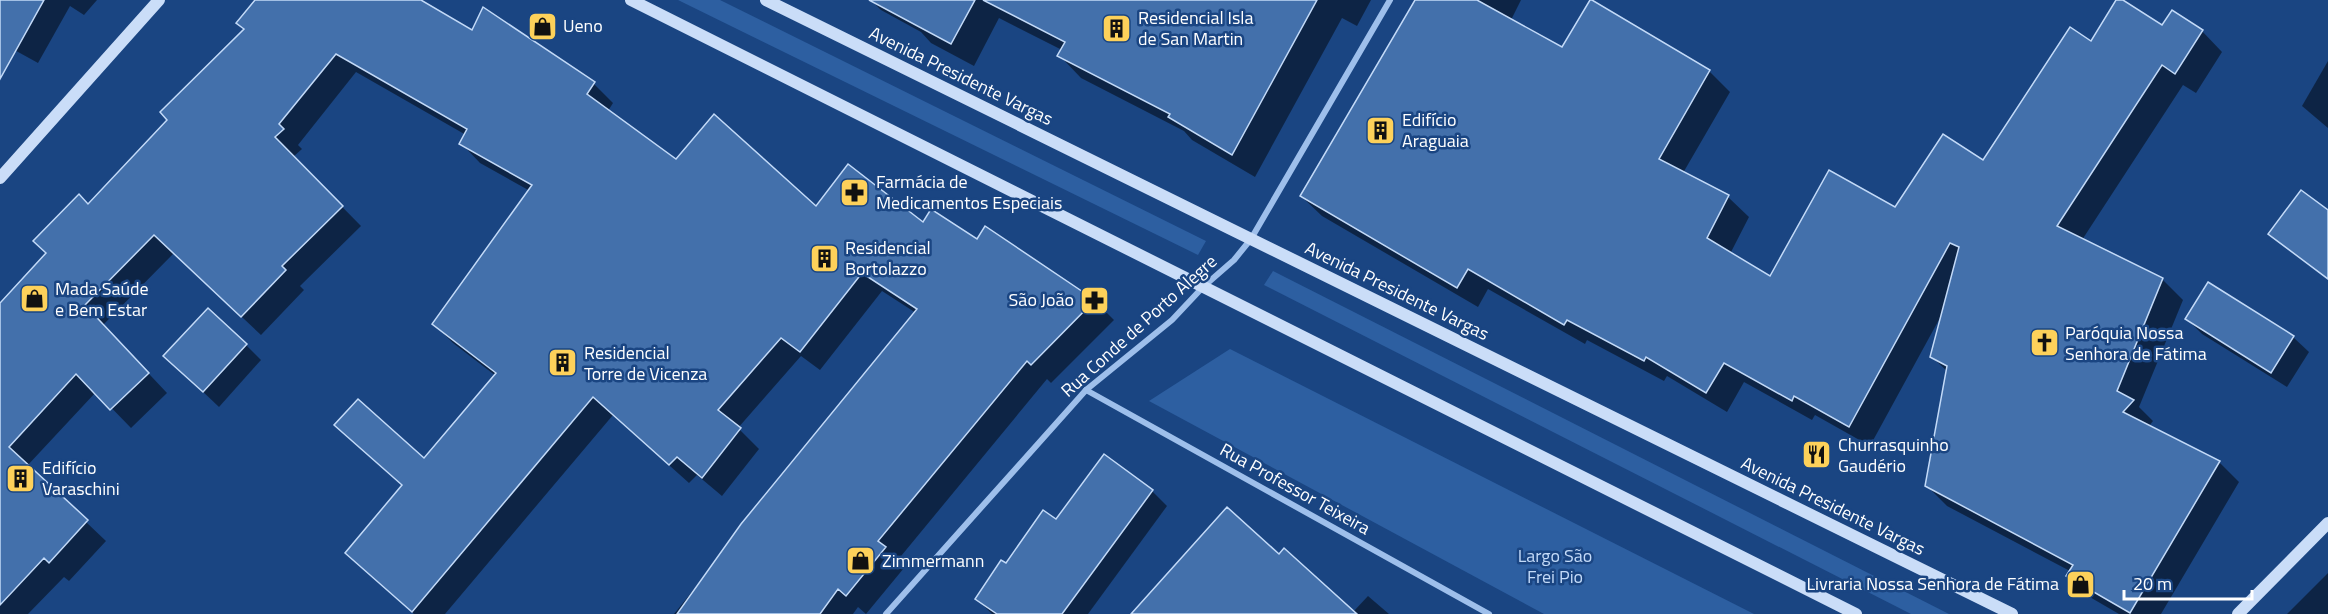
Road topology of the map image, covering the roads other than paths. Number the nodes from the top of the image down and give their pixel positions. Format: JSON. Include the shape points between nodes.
{"nodes":[{"id":1,"x":159,"y":0,"type":"edge"},
{"id":2,"x":631,"y":0,"type":"edge"},
{"id":3,"x":766,"y":0,"type":"edge"},
{"id":4,"x":1390,"y":0,"type":"edge"},
{"id":5,"x":0,"y":178,"type":"edge"},
{"id":6,"x":1251,"y":239,"type":"junction"},
{"id":7,"x":1203,"y":287,"type":"junction"},
{"id":8,"x":1086,"y":390,"type":"junction"},
{"id":9,"x":2328,"y":523,"type":"edge"},
{"id":10,"x":886,"y":614,"type":"edge"},
{"id":11,"x":1488,"y":614,"type":"edge"},
{"id":12,"x":1856,"y":614,"type":"edge"},
{"id":13,"x":2012,"y":614,"type":"edge"},
{"id":14,"x":2238,"y":614,"type":"edge"}],
"edges":[{"from":1,"to":5,"type":"main road"},
{"from":2,"to":7,"type":"main road"},
{"from":3,"to":6,"type":"main road","name":"Avenida Presidente Vargas"},
{"from":4,"to":6,"type":"street","name":"Rua Conde de Porto Alegre"},
{"from":6,"to":7,"type":"street","name":"Rua Conde de Porto Alegre"},
{"from":6,"to":13,"type":"main road","name":"Avenida Presidente Vargas"},
{"from":7,"to":8,"type":"street","name":"Rua Conde de Porto Alegre","via":[[1172,320]]},
{"from":7,"to":12,"type":"main road"},
{"from":8,"to":10,"type":"street","name":"Rua Conde de Porto Alegre"},
{"from":8,"to":11,"type":"street","name":"Rua Professor Teixeira"},
{"from":9,"to":14,"type":"main road"}]}
